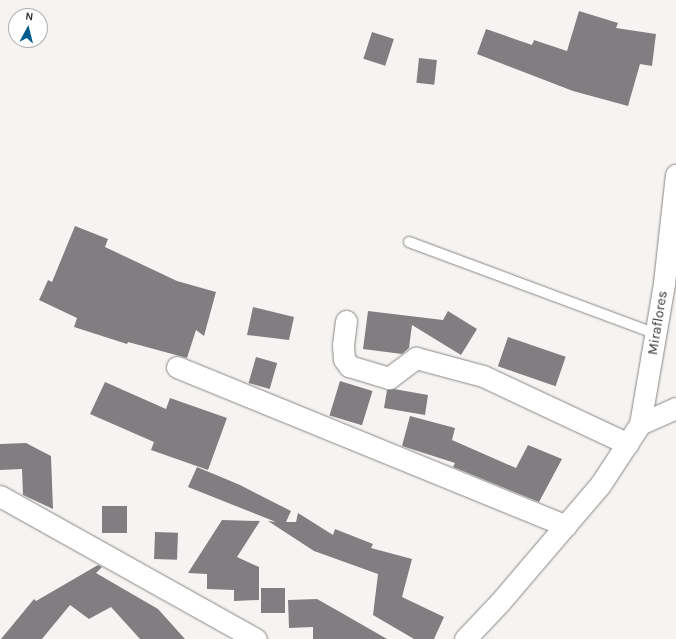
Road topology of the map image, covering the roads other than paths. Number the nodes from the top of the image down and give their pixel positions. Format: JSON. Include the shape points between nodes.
{"nodes":[{"id":1,"x":676,"y":174,"type":"edge"},
{"id":2,"x":409,"y":242,"type":"dead end"},
{"id":3,"x":346,"y":321,"type":"dead end"},
{"id":4,"x":657,"y":334,"type":"junction"},
{"id":5,"x":177,"y":367,"type":"dead end"},
{"id":6,"x":676,"y":408,"type":"edge"},
{"id":7,"x":640,"y":424,"type":"junction"},
{"id":8,"x":628,"y":444,"type":"junction"},
{"id":9,"x":0,"y":496,"type":"edge"},
{"id":10,"x":566,"y":526,"type":"junction"},
{"id":11,"x":256,"y":639,"type":"edge"},
{"id":12,"x":465,"y":639,"type":"edge"}],
"edges":[{"from":1,"to":4,"type":"street","name":"Miraflores"},
{"from":2,"to":4,"type":"lane"},
{"from":3,"to":8,"type":"street","via":[[343,345],[344,359],[349,366],[389,378],[416,358],[483,376]]},
{"from":4,"to":7,"type":"street","name":"Miraflores"},
{"from":5,"to":10,"type":"street"},
{"from":6,"to":7,"type":"street"},
{"from":7,"to":8,"type":"street"},
{"from":8,"to":10,"type":"street","via":[[600,485]]},
{"from":9,"to":11,"type":"street"},
{"from":10,"to":12,"type":"street"}]}
